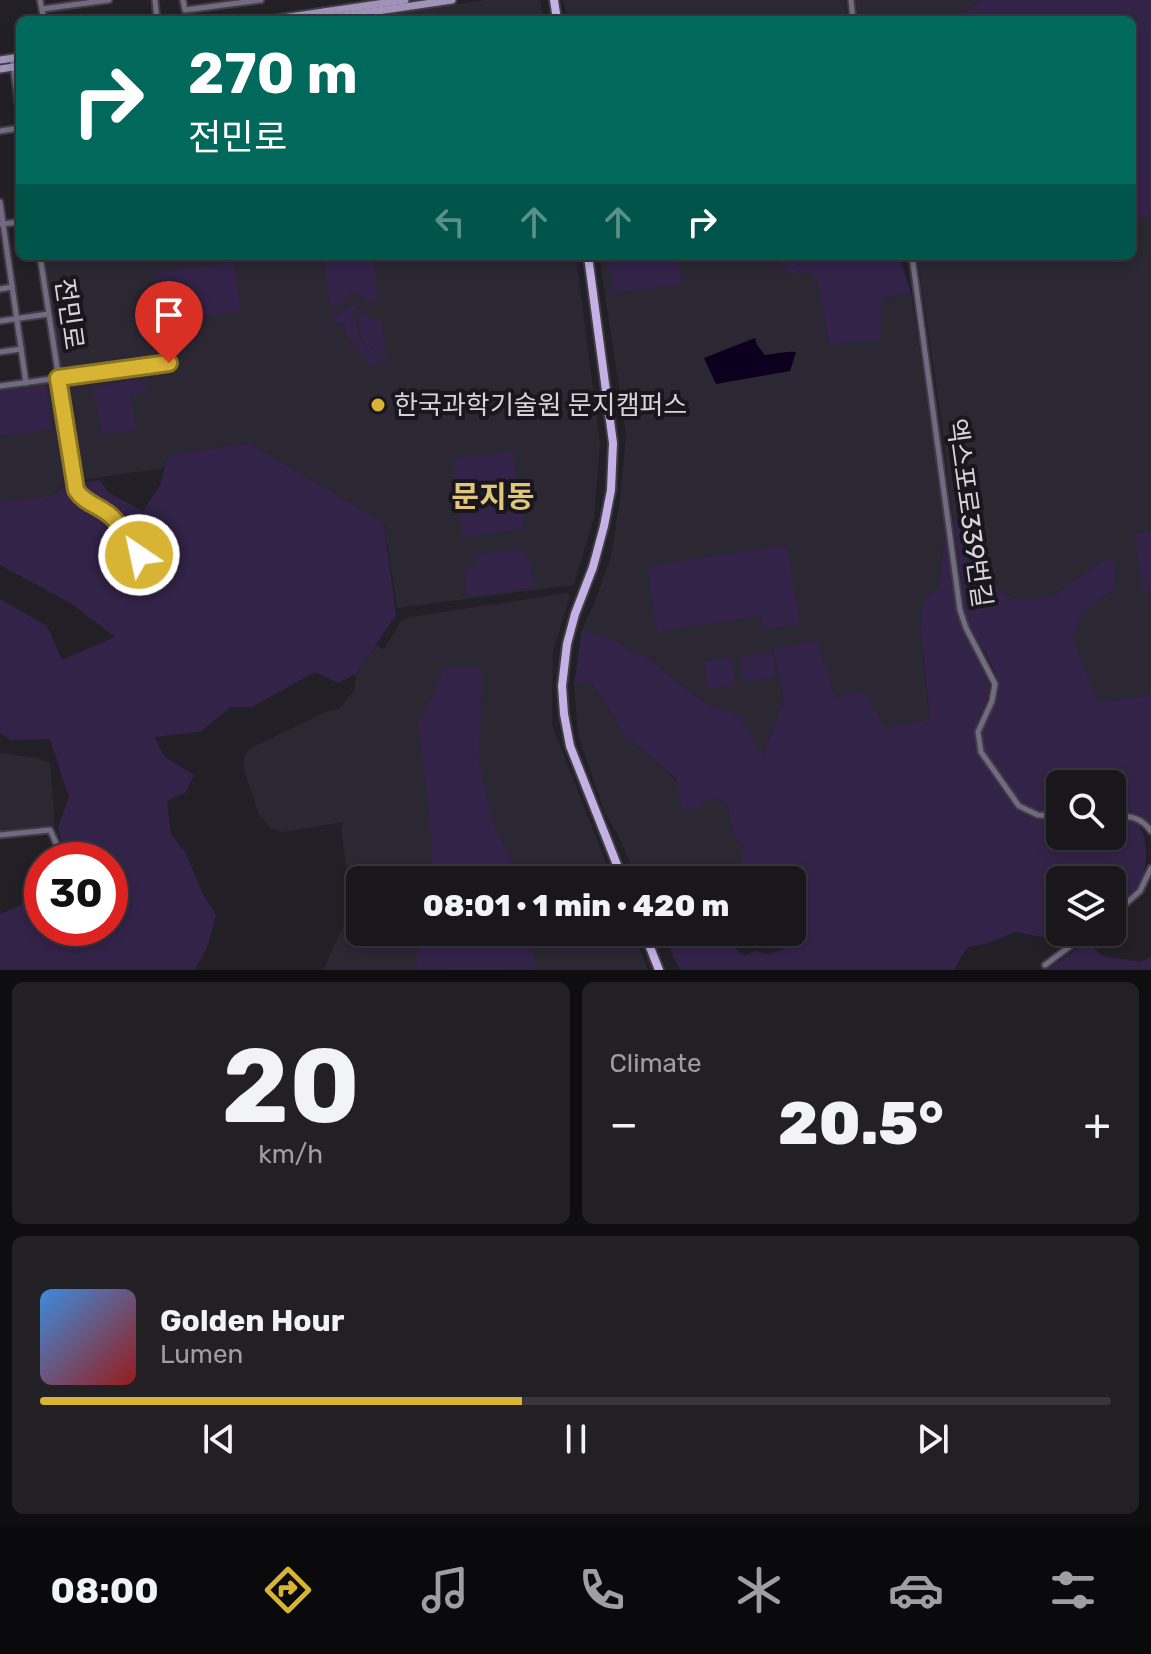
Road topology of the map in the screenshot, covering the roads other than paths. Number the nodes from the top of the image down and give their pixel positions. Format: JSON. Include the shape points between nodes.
{"nodes":[{"id":1,"x":40,"y":0,"type":"edge"},
{"id":2,"x":109,"y":0,"type":"edge"},
{"id":3,"x":183,"y":0,"type":"edge"},
{"id":4,"x":261,"y":0,"type":"edge"},
{"id":5,"x":405,"y":0,"type":"edge"},
{"id":6,"x":452,"y":0,"type":"edge"},
{"id":7,"x":99,"y":1,"type":"edge"},
{"id":8,"x":250,"y":1,"type":"edge"},
{"id":9,"x":386,"y":2,"type":"edge"},
{"id":10,"x":68,"y":3,"type":"edge"},
{"id":11,"x":217,"y":3,"type":"edge"},
{"id":12,"x":42,"y":9,"type":"junction"},
{"id":13,"x":43,"y":16,"type":"edge"},
{"id":14,"x":295,"y":16,"type":"edge"},
{"id":15,"x":343,"y":16,"type":"edge"},
{"id":16,"x":0,"y":60,"type":"edge"},
{"id":17,"x":16,"y":62,"type":"edge"},
{"id":18,"x":0,"y":69,"type":"edge"},
{"id":19,"x":0,"y":202,"type":"edge"},
{"id":20,"x":2,"y":224,"type":"edge"},
{"id":21,"x":8,"y":256,"type":"junction"},
{"id":22,"x":0,"y":257,"type":"edge"},
{"id":23,"x":41,"y":260,"type":"edge"},
{"id":24,"x":589,"y":260,"type":"edge"},
{"id":25,"x":913,"y":260,"type":"edge"},
{"id":26,"x":12,"y":287,"type":"junction"},
{"id":27,"x":0,"y":289,"type":"edge"},
{"id":28,"x":48,"y":314,"type":"junction"},
{"id":29,"x":17,"y":319,"type":"junction"},
{"id":30,"x":0,"y":321,"type":"edge"},
{"id":31,"x":21,"y":349,"type":"junction"},
{"id":32,"x":0,"y":352,"type":"edge"},
{"id":33,"x":169,"y":363,"type":"dead end"},
{"id":34,"x":58,"y":378,"type":"junction"},
{"id":35,"x":26,"y":383,"type":"junction"},
{"id":36,"x":0,"y":386,"type":"edge"},
{"id":37,"x":169,"y":551,"type":"dead end"},
{"id":38,"x":1046,"y":815,"type":"edge"},
{"id":39,"x":1126,"y":816,"type":"edge"},
{"id":40,"x":1151,"y":831,"type":"edge"},
{"id":41,"x":0,"y":835,"type":"edge"},
{"id":42,"x":56,"y":842,"type":"edge"},
{"id":43,"x":617,"y":866,"type":"edge"},
{"id":44,"x":1151,"y":868,"type":"edge"},
{"id":45,"x":1126,"y":904,"type":"edge"},
{"id":46,"x":650,"y":946,"type":"edge"},
{"id":47,"x":1070,"y":946,"type":"edge"},
{"id":48,"x":1045,"y":965,"type":"dead end"},
{"id":49,"x":659,"y":970,"type":"edge"}],
"edges":[{"from":1,"to":12,"type":"street"},
{"from":2,"to":7,"type":"street"},
{"from":3,"to":11,"type":"street","via":[[185,10]]},
{"from":4,"to":8,"type":"street"},
{"from":5,"to":9,"type":"main road"},
{"from":6,"to":15,"type":"main road"},
{"from":7,"to":10,"type":"street"},
{"from":8,"to":11,"type":"street"},
{"from":9,"to":14,"type":"main road"},
{"from":10,"to":12,"type":"street"},
{"from":12,"to":13,"type":"street"},
{"from":16,"to":17,"type":"main road"},
{"from":17,"to":18,"type":"main road"},
{"from":19,"to":20,"type":"street"},
{"from":20,"to":21,"type":"street"},
{"from":21,"to":22,"type":"street"},
{"from":21,"to":26,"type":"street"},
{"from":23,"to":28,"type":"street","name":"전민로"},
{"from":24,"to":43,"type":"main road","via":[[610,418],[611,490],[567,644],[562,686],[570,746]]},
{"from":25,"to":38,"type":"street","name":"엑스포로339번길","via":[[960,610],[995,684],[978,745],[1019,806]]},
{"from":26,"to":27,"type":"street"},
{"from":26,"to":29,"type":"street"},
{"from":28,"to":29,"type":"street"},
{"from":28,"to":34,"type":"street","name":"전민로"},
{"from":29,"to":30,"type":"street"},
{"from":29,"to":31,"type":"street"},
{"from":31,"to":32,"type":"street"},
{"from":31,"to":35,"type":"street"},
{"from":33,"to":34,"type":"street","name":"전민로"},
{"from":34,"to":35,"type":"street","name":"전민로"},
{"from":34,"to":37,"type":"street","name":"전민로","via":[[81,498],[114,519],[139,555],[153,561]]},
{"from":35,"to":36,"type":"street","name":"전민로"},
{"from":39,"to":40,"type":"street","via":[[1139,818]]},
{"from":41,"to":42,"type":"street","via":[[50,830]]},
{"from":44,"to":45,"type":"street","via":[[1140,891]]},
{"from":46,"to":49,"type":"main road"},
{"from":47,"to":48,"type":"street"}]}
